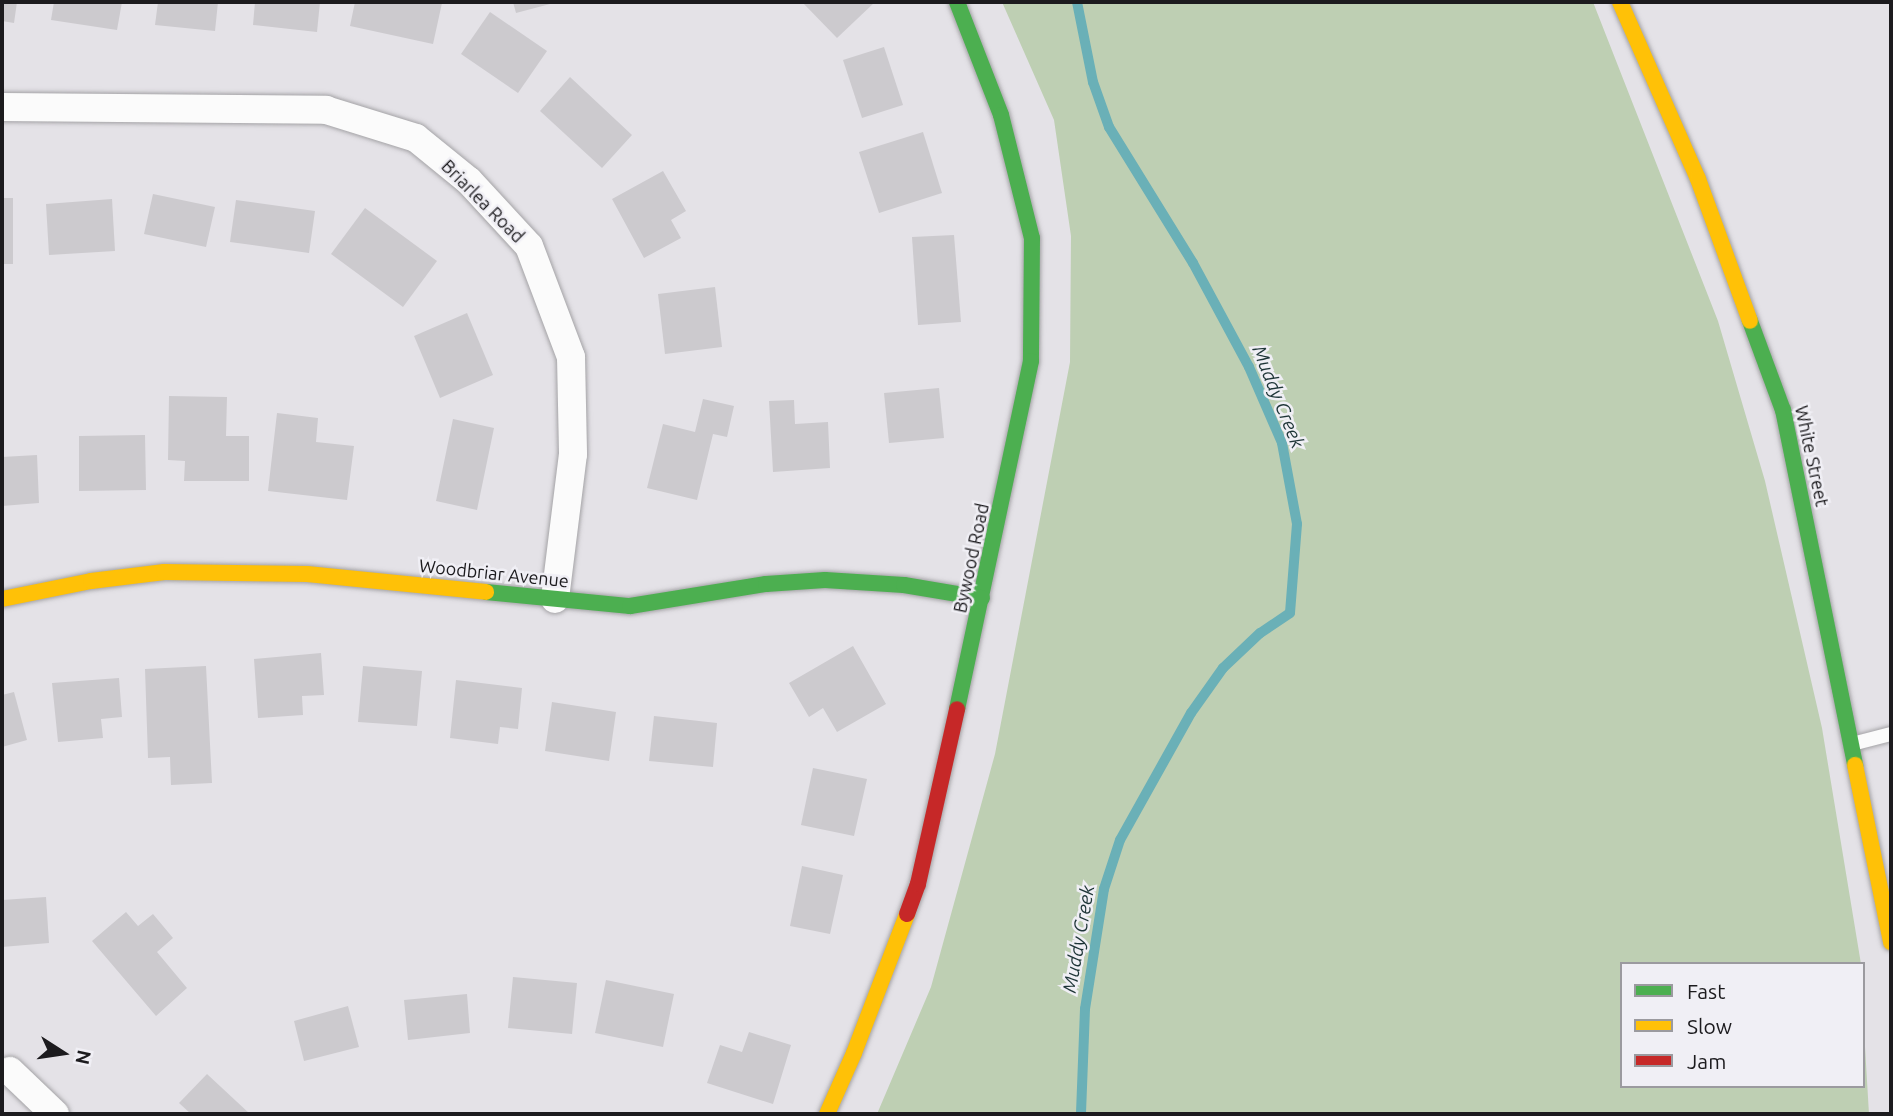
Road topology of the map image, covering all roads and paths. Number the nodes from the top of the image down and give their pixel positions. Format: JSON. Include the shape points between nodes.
{"nodes":[{"id":1,"x":957,"y":2,"type":"edge"},
{"id":2,"x":1624,"y":3,"type":"edge"},
{"id":3,"x":2,"y":107,"type":"edge"},
{"id":4,"x":982,"y":598,"type":"junction"},
{"id":5,"x":2,"y":599,"type":"edge"},
{"id":6,"x":555,"y":599,"type":"junction"},
{"id":7,"x":1891,"y":734,"type":"edge"},
{"id":8,"x":1852,"y":744,"type":"junction"},
{"id":9,"x":1891,"y":942,"type":"edge"},
{"id":10,"x":10,"y":1071,"type":"dead end"},
{"id":11,"x":55,"y":1114,"type":"edge"},
{"id":12,"x":827,"y":1114,"type":"edge"}],
"edges":[{"from":1,"to":4,"type":"street","name":"Bywood Road","via":[[1002,115],[1032,238],[1031,361]]},
{"from":2,"to":8,"type":"street","name":"White Street","via":[[1698,179],[1783,410]]},
{"from":3,"to":6,"type":"street","name":"Briarlea Road","via":[[326,110],[416,138],[469,181],[529,246],[572,357],[573,454]]},
{"from":4,"to":6,"type":"street","name":"Woodbriar Avenue","via":[[904,585],[825,580],[765,583],[630,606]]},
{"from":4,"to":12,"type":"street","name":"Bywood Road","via":[[918,884]]},
{"from":5,"to":6,"type":"street","name":"Woodbriar Avenue","via":[[164,572],[307,574]]},
{"from":7,"to":8,"type":"lane"},
{"from":8,"to":9,"type":"street","name":"White Street"},
{"from":10,"to":11,"type":"street"}]}
